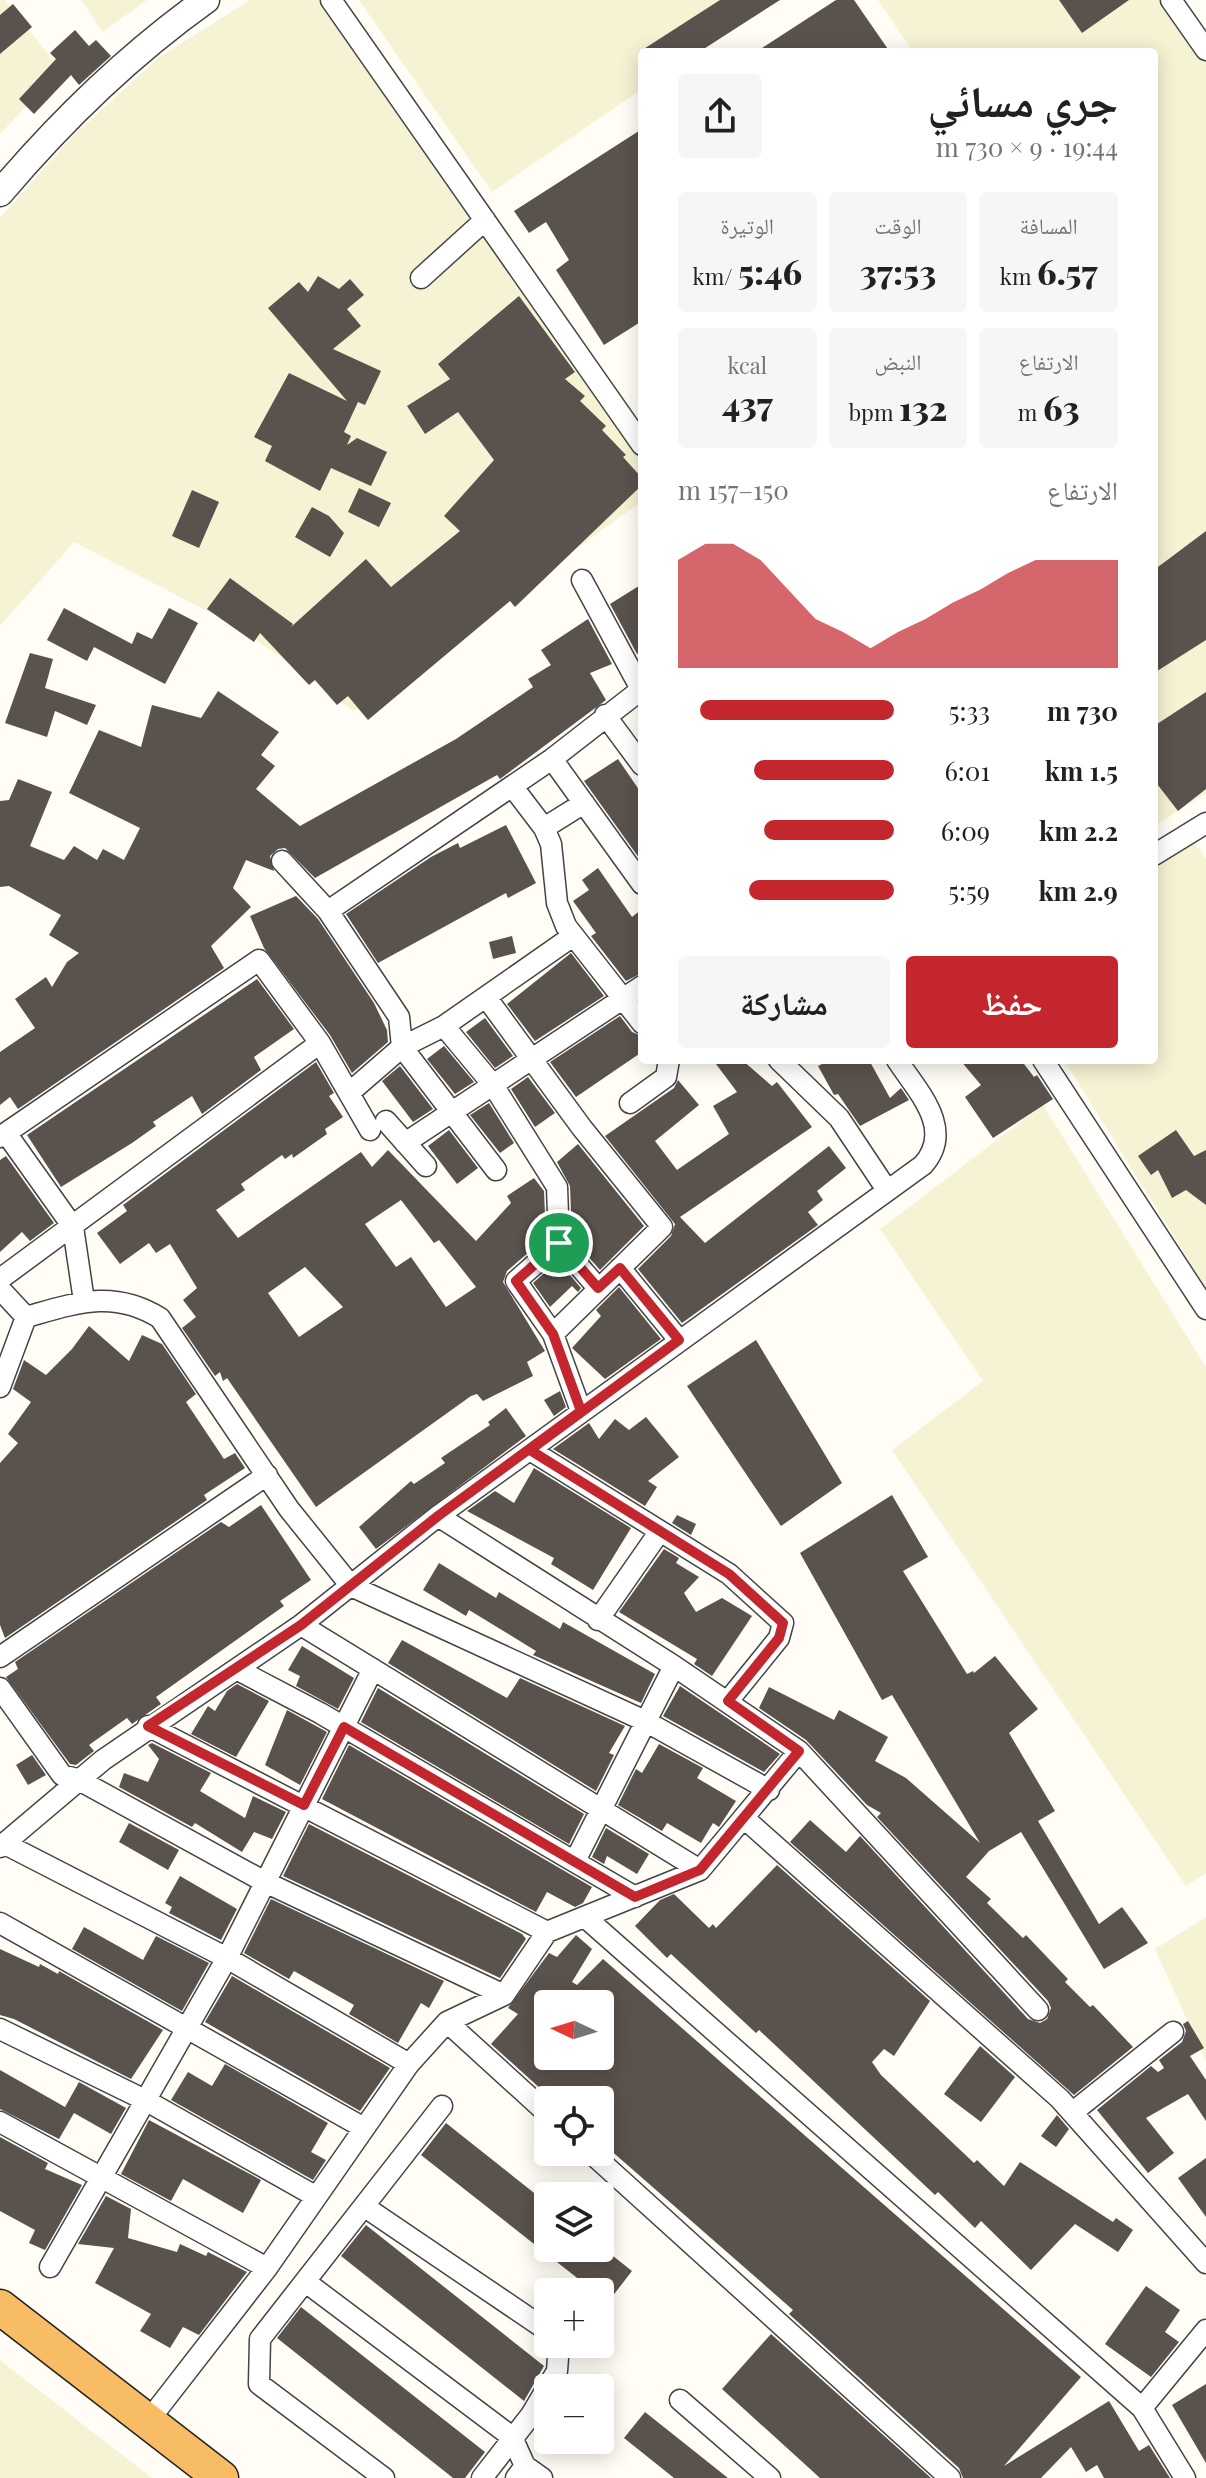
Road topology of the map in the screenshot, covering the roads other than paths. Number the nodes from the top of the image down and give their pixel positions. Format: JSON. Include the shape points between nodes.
{"nodes":[{"id":1,"x":206,"y":0,"type":"edge"},
{"id":2,"x":331,"y":0,"type":"edge"},
{"id":3,"x":1171,"y":0,"type":"edge"},
{"id":4,"x":1206,"y":50,"type":"edge"},
{"id":5,"x":0,"y":193,"type":"edge"},
{"id":6,"x":485,"y":220,"type":"junction"},
{"id":7,"x":421,"y":278,"type":"dead end"},
{"id":8,"x":638,"y":439,"type":"edge"},
{"id":9,"x":582,"y":580,"type":"dead end"},
{"id":10,"x":638,"y":683,"type":"edge"},
{"id":11,"x":638,"y":693,"type":"edge"},
{"id":12,"x":605,"y":715,"type":"junction"},
{"id":13,"x":552,"y":759,"type":"junction"},
{"id":14,"x":638,"y":760,"type":"edge"},
{"id":15,"x":512,"y":786,"type":"junction"},
{"id":16,"x":584,"y":803,"type":"junction"},
{"id":17,"x":1206,"y":823,"type":"edge"},
{"id":18,"x":544,"y":828,"type":"junction"},
{"id":19,"x":1158,"y":853,"type":"edge"},
{"id":20,"x":282,"y":861,"type":"dead end"},
{"id":21,"x":638,"y":878,"type":"edge"},
{"id":22,"x":328,"y":911,"type":"junction"},
{"id":23,"x":573,"y":936,"type":"junction"},
{"id":24,"x":638,"y":989,"type":"edge"},
{"id":25,"x":486,"y":997,"type":"junction"},
{"id":26,"x":623,"y":999,"type":"junction"},
{"id":27,"x":638,"y":1018,"type":"edge"},
{"id":28,"x":444,"y":1026,"type":"junction"},
{"id":29,"x":320,"y":1043,"type":"junction"},
{"id":30,"x":402,"y":1047,"type":"junction"},
{"id":31,"x":533,"y":1059,"type":"junction"},
{"id":32,"x":668,"y":1064,"type":"edge"},
{"id":33,"x":783,"y":1064,"type":"edge"},
{"id":34,"x":900,"y":1064,"type":"edge"},
{"id":35,"x":1046,"y":1064,"type":"edge"},
{"id":36,"x":493,"y":1085,"type":"junction"},
{"id":37,"x":349,"y":1093,"type":"junction"},
{"id":38,"x":630,"y":1103,"type":"dead end"},
{"id":39,"x":453,"y":1111,"type":"junction"},
{"id":40,"x":3,"y":1135,"type":"edge"},
{"id":41,"x":405,"y":1143,"type":"junction"},
{"id":42,"x":426,"y":1166,"type":"dead end"},
{"id":43,"x":496,"y":1170,"type":"dead end"},
{"id":44,"x":887,"y":1190,"type":"junction"},
{"id":45,"x":73,"y":1227,"type":"junction"},
{"id":46,"x":559,"y":1243,"type":"junction"},
{"id":47,"x":620,"y":1268,"type":"junction"},
{"id":48,"x":0,"y":1279,"type":"edge"},
{"id":49,"x":598,"y":1288,"type":"junction"},
{"id":50,"x":0,"y":1289,"type":"edge"},
{"id":51,"x":84,"y":1301,"type":"junction"},
{"id":52,"x":1206,"y":1309,"type":"edge"},
{"id":53,"x":26,"y":1317,"type":"junction"},
{"id":54,"x":553,"y":1334,"type":"junction"},
{"id":55,"x":679,"y":1340,"type":"junction"},
{"id":56,"x":0,"y":1387,"type":"edge"},
{"id":57,"x":581,"y":1411,"type":"junction"},
{"id":58,"x":530,"y":1450,"type":"junction"},
{"id":59,"x":267,"y":1475,"type":"junction"},
{"id":60,"x":438,"y":1516,"type":"junction"},
{"id":61,"x":660,"y":1531,"type":"junction"},
{"id":62,"x":351,"y":1586,"type":"junction"},
{"id":63,"x":598,"y":1620,"type":"junction"},
{"id":64,"x":301,"y":1625,"type":"junction"},
{"id":65,"x":0,"y":1657,"type":"edge"},
{"id":66,"x":674,"y":1666,"type":"junction"},
{"id":67,"x":373,"y":1669,"type":"junction"},
{"id":68,"x":238,"y":1670,"type":"junction"},
{"id":69,"x":0,"y":1688,"type":"edge"},
{"id":70,"x":728,"y":1701,"type":"junction"},
{"id":71,"x":645,"y":1721,"type":"junction"},
{"id":72,"x":148,"y":1726,"type":"junction"},
{"id":73,"x":344,"y":1727,"type":"junction"},
{"id":74,"x":799,"y":1751,"type":"junction"},
{"id":75,"x":77,"y":1779,"type":"junction"},
{"id":76,"x":769,"y":1790,"type":"junction"},
{"id":77,"x":304,"y":1805,"type":"junction"},
{"id":78,"x":603,"y":1810,"type":"junction"},
{"id":79,"x":745,"y":1819,"type":"junction"},
{"id":80,"x":2,"y":1845,"type":"edge"},
{"id":81,"x":575,"y":1861,"type":"junction"},
{"id":82,"x":700,"y":1870,"type":"junction"},
{"id":83,"x":265,"y":1882,"type":"junction"},
{"id":84,"x":635,"y":1897,"type":"junction"},
{"id":85,"x":586,"y":1918,"type":"junction"},
{"id":86,"x":0,"y":1923,"type":"edge"},
{"id":87,"x":547,"y":1932,"type":"junction"},
{"id":88,"x":227,"y":1958,"type":"junction"},
{"id":89,"x":504,"y":1995,"type":"junction"},
{"id":90,"x":1038,"y":2010,"type":"dead end"},
{"id":91,"x":447,"y":2022,"type":"junction"},
{"id":92,"x":186,"y":2028,"type":"junction"},
{"id":93,"x":0,"y":2029,"type":"edge"},
{"id":94,"x":1173,"y":2032,"type":"dead end"},
{"id":95,"x":409,"y":2064,"type":"junction"},
{"id":96,"x":145,"y":2100,"type":"junction"},
{"id":97,"x":534,"y":2101,"type":"edge"},
{"id":98,"x":442,"y":2106,"type":"dead end"},
{"id":99,"x":1073,"y":2112,"type":"junction"},
{"id":100,"x":0,"y":2122,"type":"edge"},
{"id":101,"x":364,"y":2128,"type":"junction"},
{"id":102,"x":605,"y":2166,"type":"edge"},
{"id":103,"x":102,"y":2175,"type":"junction"},
{"id":104,"x":315,"y":2196,"type":"junction"},
{"id":105,"x":365,"y":2207,"type":"junction"},
{"id":106,"x":1206,"y":2263,"type":"edge"},
{"id":107,"x":50,"y":2267,"type":"dead end"},
{"id":108,"x":267,"y":2268,"type":"junction"},
{"id":109,"x":307,"y":2283,"type":"junction"},
{"id":110,"x":0,"y":2307,"type":"edge"},
{"id":111,"x":534,"y":2322,"type":"edge"},
{"id":112,"x":1205,"y":2334,"type":"edge"},
{"id":113,"x":558,"y":2358,"type":"edge"},
{"id":114,"x":680,"y":2400,"type":"dead end"},
{"id":115,"x":1142,"y":2408,"type":"junction"},
{"id":116,"x":149,"y":2420,"type":"junction"},
{"id":117,"x":512,"y":2437,"type":"junction"},
{"id":118,"x":527,"y":2474,"type":"edge"},
{"id":119,"x":221,"y":2478,"type":"edge"},
{"id":120,"x":384,"y":2478,"type":"edge"},
{"id":121,"x":482,"y":2478,"type":"edge"},
{"id":122,"x":770,"y":2478,"type":"edge"},
{"id":123,"x":950,"y":2478,"type":"edge"},
{"id":124,"x":1185,"y":2478,"type":"edge"}],
"edges":[{"from":1,"to":5,"type":"street","via":[[154,37],[49,136]]},
{"from":2,"to":6,"type":"street"},
{"from":3,"to":4,"type":"street"},
{"from":6,"to":7,"type":"street"},
{"from":6,"to":8,"type":"street"},
{"from":9,"to":10,"type":"street"},
{"from":11,"to":12,"type":"street"},
{"from":12,"to":13,"type":"street"},
{"from":12,"to":14,"type":"street"},
{"from":13,"to":15,"type":"street"},
{"from":13,"to":16,"type":"street"},
{"from":15,"to":18,"type":"street"},
{"from":15,"to":22,"type":"street"},
{"from":16,"to":18,"type":"street"},
{"from":16,"to":21,"type":"street"},
{"from":17,"to":19,"type":"street"},
{"from":18,"to":23,"type":"street","via":[[554,860],[557,903]]},
{"from":20,"to":22,"type":"street"},
{"from":22,"to":30,"type":"street","via":[[399,1017]]},
{"from":23,"to":25,"type":"street"},
{"from":23,"to":26,"type":"street"},
{"from":24,"to":26,"type":"street"},
{"from":25,"to":28,"type":"street"},
{"from":25,"to":31,"type":"street"},
{"from":26,"to":27,"type":"street"},
{"from":26,"to":31,"type":"street"},
{"from":28,"to":30,"type":"street"},
{"from":28,"to":36,"type":"street"},
{"from":29,"to":37,"type":"street"},
{"from":29,"to":40,"type":"street","via":[[259,960]]},
{"from":29,"to":45,"type":"street"},
{"from":30,"to":37,"type":"street"},
{"from":30,"to":39,"type":"street"},
{"from":31,"to":36,"type":"street"},
{"from":31,"to":47,"type":"street","via":[[662,1227]]},
{"from":32,"to":38,"type":"street","via":[[666,1077]]},
{"from":33,"to":44,"type":"street","via":[[839,1118]]},
{"from":34,"to":44,"type":"street","via":[[930,1110],[937,1139],[923,1165]]},
{"from":35,"to":52,"type":"street"},
{"from":36,"to":39,"type":"street"},
{"from":36,"to":46,"type":"street","via":[[557,1187]]},
{"from":37,"to":41,"type":"street","via":[[378,1126]]},
{"from":39,"to":41,"type":"street"},
{"from":39,"to":43,"type":"street"},
{"from":40,"to":45,"type":"street"},
{"from":41,"to":42,"type":"street"},
{"from":44,"to":55,"type":"street"},
{"from":45,"to":48,"type":"street"},
{"from":45,"to":51,"type":"street"},
{"from":46,"to":49,"type":"street"},
{"from":46,"to":54,"type":"street","via":[[516,1281]]},
{"from":47,"to":49,"type":"street"},
{"from":47,"to":55,"type":"street"},
{"from":49,"to":54,"type":"street"},
{"from":50,"to":53,"type":"street"},
{"from":51,"to":53,"type":"street"},
{"from":51,"to":59,"type":"street","via":[[137,1303],[160,1318]]},
{"from":53,"to":56,"type":"street"},
{"from":54,"to":57,"type":"street"},
{"from":55,"to":57,"type":"street"},
{"from":57,"to":58,"type":"street"},
{"from":58,"to":60,"type":"street"},
{"from":58,"to":61,"type":"street"},
{"from":59,"to":62,"type":"street"},
{"from":59,"to":65,"type":"street"},
{"from":60,"to":62,"type":"street"},
{"from":60,"to":63,"type":"street"},
{"from":61,"to":63,"type":"street"},
{"from":61,"to":70,"type":"street","via":[[729,1574],[783,1623],[779,1638]]},
{"from":62,"to":64,"type":"street"},
{"from":62,"to":71,"type":"street"},
{"from":63,"to":66,"type":"street"},
{"from":64,"to":67,"type":"street"},
{"from":64,"to":68,"type":"street"},
{"from":66,"to":70,"type":"street"},
{"from":66,"to":71,"type":"street"},
{"from":67,"to":73,"type":"street"},
{"from":67,"to":78,"type":"street"},
{"from":68,"to":72,"type":"street"},
{"from":68,"to":73,"type":"street"},
{"from":69,"to":75,"type":"street","via":[[62,1775]]},
{"from":70,"to":74,"type":"street"},
{"from":71,"to":76,"type":"street"},
{"from":71,"to":78,"type":"street"},
{"from":72,"to":75,"type":"street"},
{"from":72,"to":77,"type":"street"},
{"from":73,"to":77,"type":"street"},
{"from":73,"to":81,"type":"street"},
{"from":74,"to":76,"type":"street"},
{"from":74,"to":90,"type":"street"},
{"from":75,"to":80,"type":"street"},
{"from":75,"to":83,"type":"street"},
{"from":76,"to":79,"type":"street"},
{"from":77,"to":83,"type":"street"},
{"from":77,"to":87,"type":"street"},
{"from":78,"to":81,"type":"street"},
{"from":78,"to":82,"type":"street"},
{"from":79,"to":82,"type":"street"},
{"from":79,"to":99,"type":"street"},
{"from":80,"to":88,"type":"street"},
{"from":81,"to":84,"type":"street"},
{"from":82,"to":84,"type":"street"},
{"from":83,"to":88,"type":"street"},
{"from":83,"to":89,"type":"street"},
{"from":84,"to":85,"type":"street"},
{"from":85,"to":87,"type":"street"},
{"from":85,"to":115,"type":"street"},
{"from":86,"to":92,"type":"street"},
{"from":87,"to":89,"type":"street"},
{"from":88,"to":92,"type":"street"},
{"from":88,"to":95,"type":"street"},
{"from":89,"to":91,"type":"street"},
{"from":91,"to":95,"type":"street"},
{"from":91,"to":97,"type":"street"},
{"from":92,"to":96,"type":"street"},
{"from":92,"to":101,"type":"street"},
{"from":93,"to":96,"type":"street"},
{"from":94,"to":99,"type":"street"},
{"from":95,"to":101,"type":"street"},
{"from":96,"to":103,"type":"street"},
{"from":96,"to":104,"type":"street"},
{"from":98,"to":105,"type":"street"},
{"from":99,"to":106,"type":"street"},
{"from":100,"to":103,"type":"street"},
{"from":101,"to":104,"type":"street"},
{"from":102,"to":123,"type":"street"},
{"from":103,"to":107,"type":"street"},
{"from":103,"to":108,"type":"street"},
{"from":104,"to":108,"type":"street"},
{"from":105,"to":109,"type":"street"},
{"from":105,"to":111,"type":"street"},
{"from":108,"to":116,"type":"street"},
{"from":109,"to":117,"type":"street"},
{"from":109,"to":120,"type":"street","via":[[260,2339],[259,2384]]},
{"from":110,"to":116,"type":"highway"},
{"from":112,"to":115,"type":"street"},
{"from":113,"to":117,"type":"street","via":[[557,2371]]},
{"from":114,"to":122,"type":"street"},
{"from":115,"to":124,"type":"street"},
{"from":116,"to":119,"type":"highway"},
{"from":117,"to":118,"type":"street"},
{"from":117,"to":121,"type":"street"}]}
